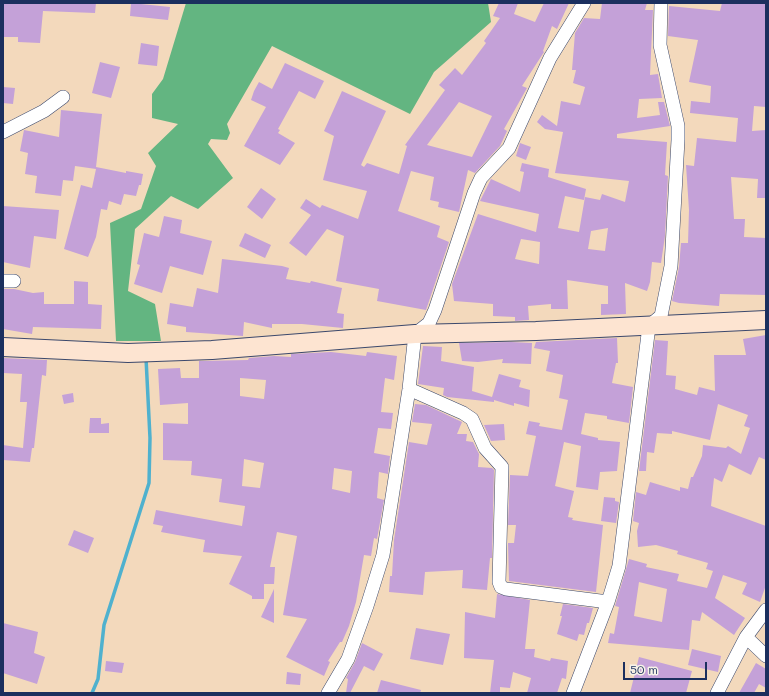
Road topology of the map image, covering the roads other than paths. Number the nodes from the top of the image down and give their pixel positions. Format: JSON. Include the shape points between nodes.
{"nodes":[{"id":1,"x":584,"y":3,"type":"edge"},
{"id":2,"x":661,"y":3,"type":"edge"},
{"id":3,"x":63,"y":97,"type":"dead end"},
{"id":4,"x":3,"y":132,"type":"edge"},
{"id":5,"x":766,"y":320,"type":"edge"},
{"id":6,"x":649,"y":326,"type":"junction"},
{"id":7,"x":415,"y":334,"type":"junction"},
{"id":8,"x":3,"y":348,"type":"edge"},
{"id":9,"x":409,"y":389,"type":"junction"},
{"id":10,"x":608,"y":602,"type":"junction"},
{"id":11,"x":766,"y":610,"type":"edge"},
{"id":12,"x":746,"y":637,"type":"junction"},
{"id":13,"x":766,"y":656,"type":"edge"},
{"id":14,"x":328,"y":693,"type":"edge"},
{"id":15,"x":573,"y":693,"type":"edge"},
{"id":16,"x":717,"y":693,"type":"edge"}],
"edges":[{"from":1,"to":7,"type":"street","via":[[550,58],[509,148],[480,178],[432,316],[429,323]]},
{"from":2,"to":6,"type":"street","via":[[660,45],[678,126],[678,140],[671,266],[661,316]]},
{"from":3,"to":4,"type":"street","via":[[44,111]]},
{"from":5,"to":6,"type":"main road"},
{"from":6,"to":7,"type":"main road"},
{"from":6,"to":10,"type":"street","via":[[623,521],[623,544]]},
{"from":7,"to":8,"type":"main road","via":[[212,350],[128,353]]},
{"from":7,"to":9,"type":"street"},
{"from":9,"to":10,"type":"street","via":[[472,419],[485,448],[502,467],[499,582],[501,586],[506,589]]},
{"from":9,"to":14,"type":"street","via":[[383,555],[348,659]]},
{"from":10,"to":15,"type":"street"},
{"from":11,"to":12,"type":"street"},
{"from":12,"to":13,"type":"street"},
{"from":12,"to":16,"type":"street"}]}
